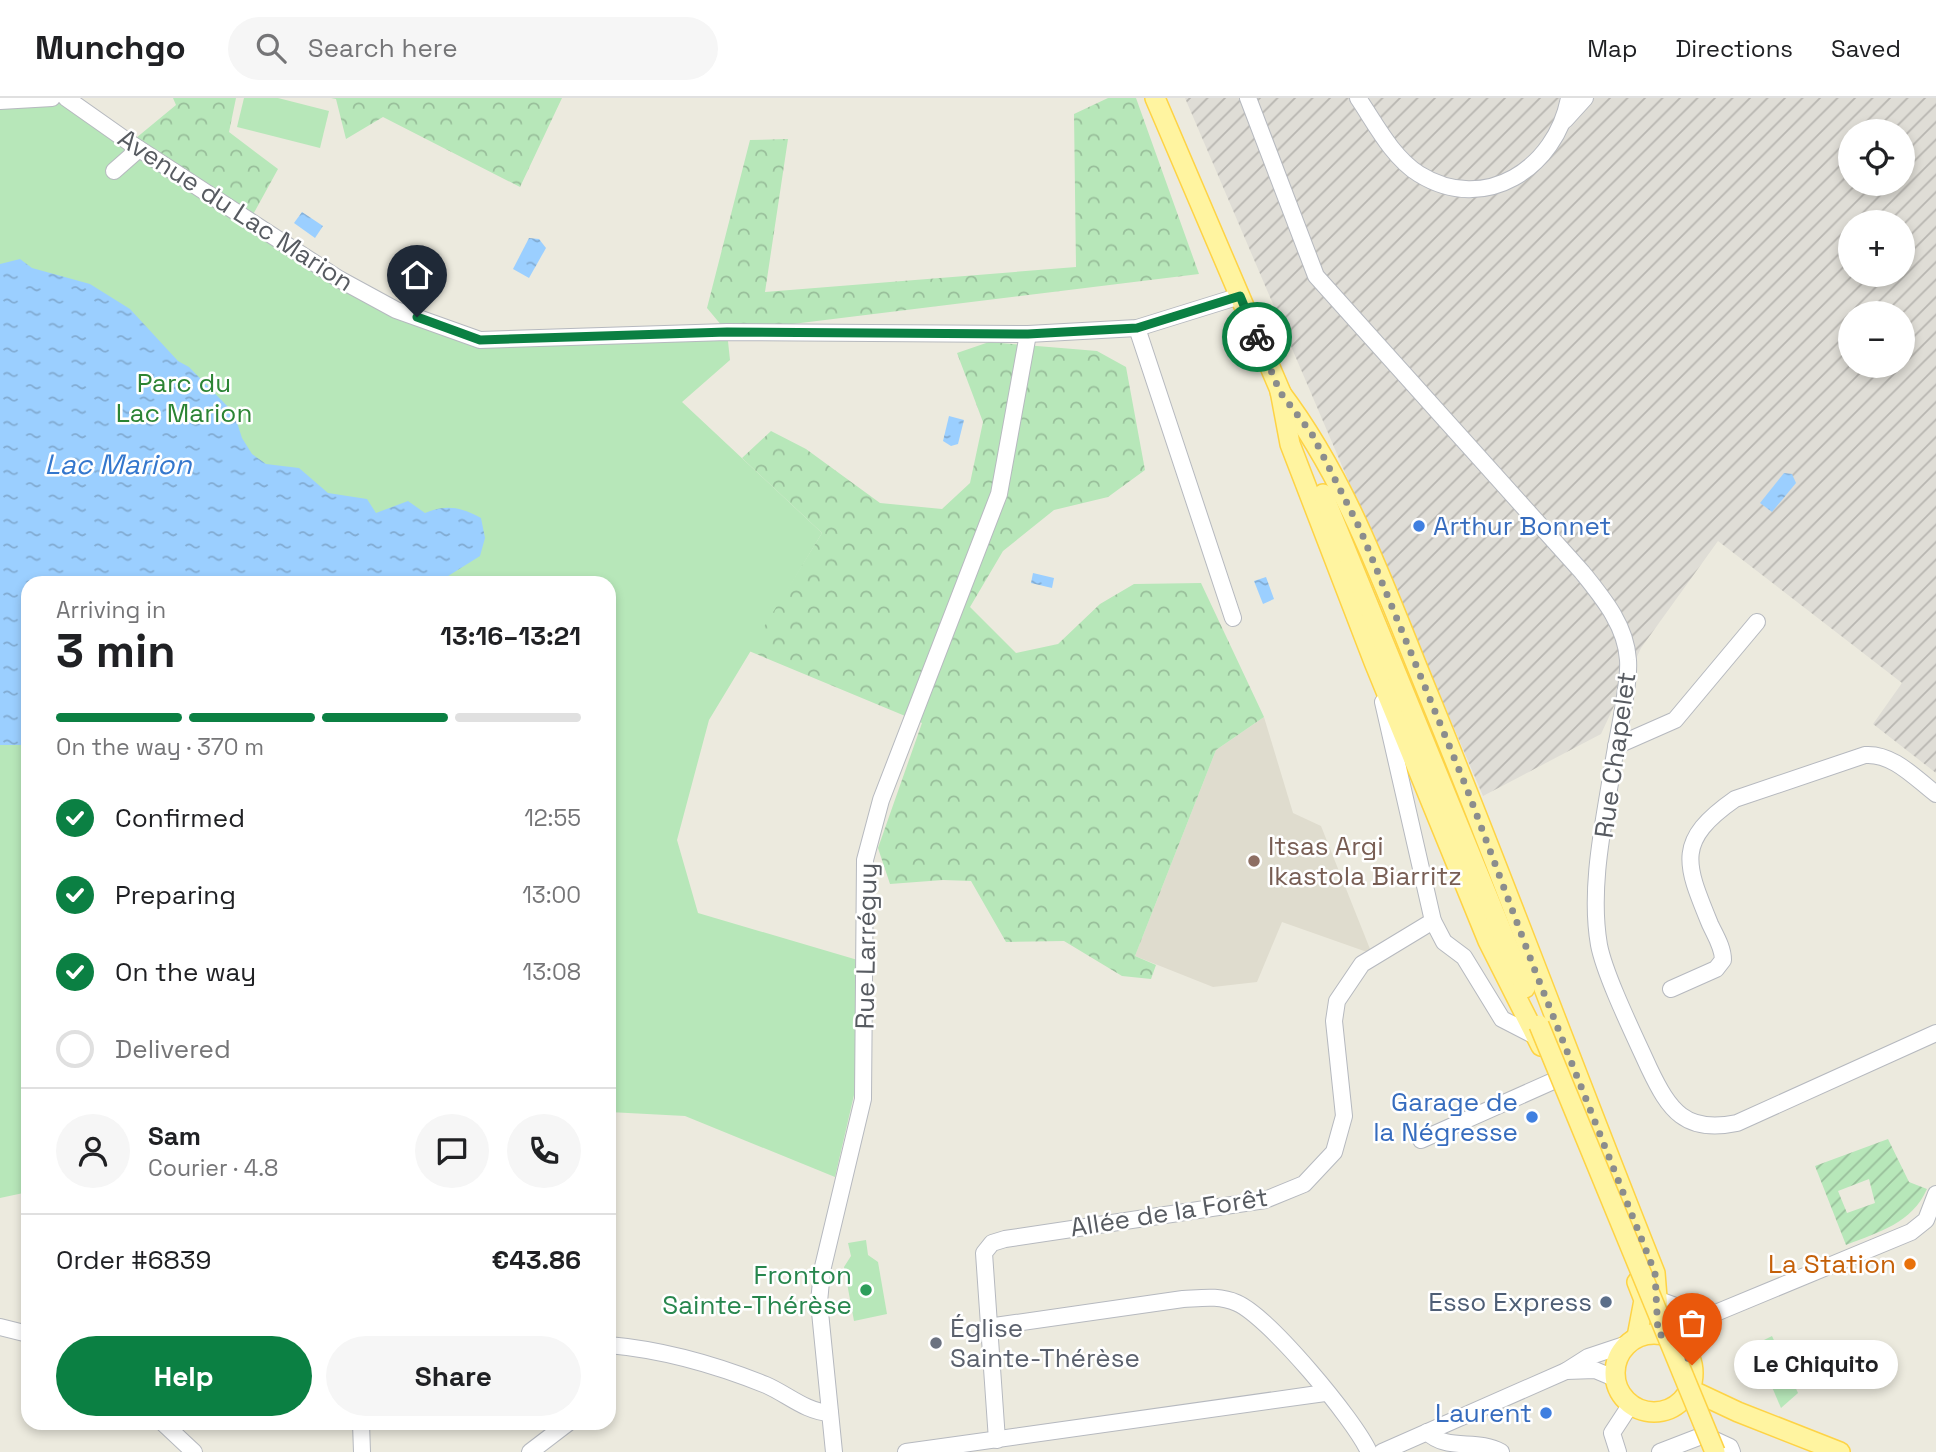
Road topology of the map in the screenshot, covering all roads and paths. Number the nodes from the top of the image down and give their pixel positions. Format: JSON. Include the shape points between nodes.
{"nodes":[{"id":1,"x":52,"y":98,"type":"edge"},
{"id":2,"x":66,"y":98,"type":"edge"},
{"id":3,"x":1155,"y":98,"type":"edge"},
{"id":4,"x":1248,"y":98,"type":"edge"},
{"id":5,"x":1358,"y":98,"type":"edge"},
{"id":6,"x":1569,"y":98,"type":"edge"},
{"id":7,"x":1585,"y":98,"type":"edge"},
{"id":8,"x":0,"y":101,"type":"edge"},
{"id":9,"x":1565,"y":120,"type":"junction"},
{"id":10,"x":139,"y":149,"type":"junction"},
{"id":11,"x":114,"y":171,"type":"dead end"},
{"id":12,"x":1240,"y":296,"type":"junction"},
{"id":13,"x":1137,"y":328,"type":"junction"},
{"id":14,"x":1028,"y":334,"type":"junction"},
{"id":15,"x":1280,"y":392,"type":"junction"},
{"id":16,"x":1233,"y":618,"type":"dead end"},
{"id":17,"x":1757,"y":622,"type":"dead end"},
{"id":18,"x":1374,"y":662,"type":"junction"},
{"id":19,"x":1616,"y":746,"type":"junction"},
{"id":20,"x":1936,"y":794,"type":"edge"},
{"id":21,"x":1433,"y":921,"type":"junction"},
{"id":22,"x":1671,"y":989,"type":"dead end"},
{"id":23,"x":1936,"y":1033,"type":"edge"},
{"id":24,"x":1537,"y":1037,"type":"junction"},
{"id":25,"x":1575,"y":1072,"type":"junction"},
{"id":26,"x":1555,"y":1080,"type":"junction"},
{"id":27,"x":1421,"y":1140,"type":"dead end"},
{"id":28,"x":1936,"y":1194,"type":"edge"},
{"id":29,"x":1659,"y":1300,"type":"junction"},
{"id":30,"x":1706,"y":1317,"type":"junction"},
{"id":31,"x":0,"y":1327,"type":"edge"},
{"id":32,"x":989,"y":1327,"type":"junction"},
{"id":33,"x":21,"y":1332,"type":"edge"},
{"id":34,"x":1658,"y":1334,"type":"junction"},
{"id":35,"x":1632,"y":1341,"type":"junction"},
{"id":36,"x":1678,"y":1341,"type":"junction"},
{"id":37,"x":616,"y":1346,"type":"edge"},
{"id":38,"x":1566,"y":1371,"type":"junction"},
{"id":39,"x":1614,"y":1378,"type":"junction"},
{"id":40,"x":1689,"y":1389,"type":"junction"},
{"id":41,"x":1325,"y":1393,"type":"junction"},
{"id":42,"x":1631,"y":1404,"type":"junction"},
{"id":43,"x":830,"y":1413,"type":"junction"},
{"id":44,"x":170,"y":1430,"type":"edge"},
{"id":45,"x":361,"y":1430,"type":"edge"},
{"id":46,"x":559,"y":1430,"type":"edge"},
{"id":47,"x":1427,"y":1432,"type":"junction"},
{"id":48,"x":997,"y":1440,"type":"junction"},
{"id":49,"x":194,"y":1452,"type":"edge"},
{"id":50,"x":362,"y":1452,"type":"edge"},
{"id":51,"x":530,"y":1452,"type":"edge"},
{"id":52,"x":834,"y":1452,"type":"edge"},
{"id":53,"x":906,"y":1452,"type":"edge"},
{"id":54,"x":1369,"y":1452,"type":"edge"},
{"id":55,"x":1382,"y":1452,"type":"edge"},
{"id":56,"x":1501,"y":1452,"type":"edge"},
{"id":57,"x":1618,"y":1452,"type":"edge"},
{"id":58,"x":1660,"y":1452,"type":"edge"},
{"id":59,"x":1715,"y":1452,"type":"edge"},
{"id":60,"x":1732,"y":1452,"type":"edge"},
{"id":61,"x":1840,"y":1452,"type":"edge"}],
"edges":[{"from":1,"to":8,"type":"street"},
{"from":2,"to":10,"type":"street","name":"Avenue du Lac Marion"},
{"from":3,"to":12,"type":"main road"},
{"from":4,"to":19,"type":"street","name":"Rue Chapelet","via":[[1316,276],[1611,609],[1629,660]]},
{"from":5,"to":9,"type":"street","via":[[1384,137],[1418,173],[1462,188],[1490,188],[1514,178],[1555,142]]},
{"from":6,"to":9,"type":"street"},
{"from":7,"to":9,"type":"street"},
{"from":10,"to":11,"type":"street"},
{"from":10,"to":14,"type":"street","name":"Avenue du Lac Marion","via":[[339,279],[396,310],[480,340],[727,332]]},
{"from":12,"to":13,"type":"street","name":"Avenue du Lac Marion"},
{"from":12,"to":15,"type":"main road"},
{"from":13,"to":14,"type":"street","name":"Avenue du Lac Marion"},
{"from":13,"to":16,"type":"street"},
{"from":14,"to":43,"type":"street","name":"Rue Larréguy","via":[[999,494],[881,800],[865,860],[863,1099],[822,1271],[819,1302]]},
{"from":15,"to":18,"type":"main road","via":[[1290,444]]},
{"from":15,"to":25,"type":"main road","via":[[1312,434],[1360,529],[1467,789]]},
{"from":15,"to":59,"type":"main road","bridge":true},
{"from":17,"to":19,"type":"street","via":[[1675,720]]},
{"from":18,"to":21,"type":"street"},
{"from":18,"to":24,"type":"main road","via":[[1488,941]]},
{"from":19,"to":23,"type":"street","name":"Rue Chapelet","via":[[1595,918],[1598,938],[1638,1044],[1670,1107],[1702,1125],[1737,1124]]},
{"from":20,"to":22,"type":"street","via":[[1891,760],[1879,754],[1866,755],[1735,799],[1716,812],[1691,846],[1688,864],[1723,960],[1716,969]]},
{"from":21,"to":24,"type":"street","via":[[1444,942],[1464,957],[1502,1019]]},
{"from":21,"to":32,"type":"street","name":"Allée de la Forêt","via":[[1362,964],[1337,1001],[1334,1021],[1344,1116],[1334,1153],[1304,1184],[1265,1200],[992,1243],[984,1253]]},
{"from":24,"to":26,"type":"main road"},
{"from":25,"to":26,"type":"street"},
{"from":25,"to":29,"type":"main road","via":[[1655,1273]]},
{"from":26,"to":27,"type":"street"},
{"from":26,"to":35,"type":"main road","via":[[1644,1300]]},
{"from":28,"to":30,"type":"street","via":[[1926,1220],[1905,1235]]},
{"from":29,"to":30,"type":"street"},
{"from":29,"to":34,"type":"main road"},
{"from":30,"to":36,"type":"street"},
{"from":31,"to":33,"type":"street"},
{"from":32,"to":41,"type":"street","via":[[1214,1296],[1249,1309],[1294,1352]]},
{"from":32,"to":48,"type":"street","name":"Allée de la Forêt"},
{"from":34,"to":35,"type":"main road"},
{"from":34,"to":36,"type":"main road"},
{"from":35,"to":38,"type":"street","via":[[1588,1357]]},
{"from":35,"to":39,"type":"main road","via":[[1617,1361]]},
{"from":36,"to":40,"type":"main road","via":[[1692,1365]]},
{"from":37,"to":43,"type":"street","via":[[691,1357],[769,1386],[818,1412]]},
{"from":38,"to":39,"type":"street","via":[[1595,1370]]},
{"from":38,"to":47,"type":"street"},
{"from":39,"to":42,"type":"main road"},
{"from":40,"to":42,"type":"main road","via":[[1664,1410],[1653,1412]]},
{"from":40,"to":61,"type":"main road"},
{"from":41,"to":48,"type":"street"},
{"from":41,"to":54,"type":"street"},
{"from":42,"to":57,"type":"street","via":[[1612,1433]]},
{"from":43,"to":52,"type":"street","name":"Rue Larréguy"},
{"from":44,"to":49,"type":"street"},
{"from":45,"to":50,"type":"street"},
{"from":46,"to":51,"type":"street"},
{"from":47,"to":55,"type":"street"},
{"from":47,"to":56,"type":"street","via":[[1446,1445],[1486,1446]]},
{"from":48,"to":53,"type":"street"},
{"from":58,"to":60,"type":"street","via":[[1704,1435]]}]}
